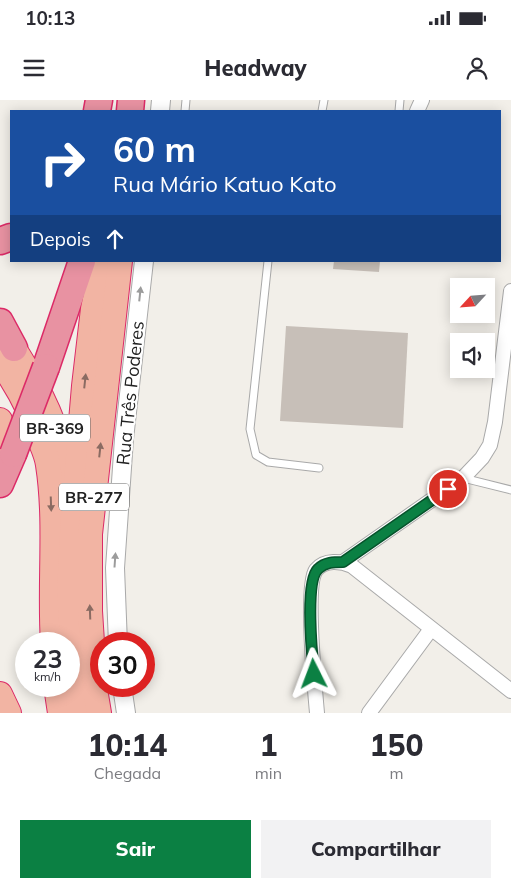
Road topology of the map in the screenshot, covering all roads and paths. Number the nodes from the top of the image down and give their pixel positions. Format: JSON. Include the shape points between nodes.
{"nodes":[{"id":1,"x":63,"y":262,"type":"edge"},
{"id":2,"x":82,"y":262,"type":"edge"},
{"id":3,"x":103,"y":262,"type":"edge"},
{"id":4,"x":144,"y":262,"type":"edge"},
{"id":5,"x":268,"y":262,"type":"edge"},
{"id":6,"x":121,"y":268,"type":"edge"},
{"id":7,"x":511,"y":291,"type":"edge"},
{"id":8,"x":69,"y":300,"type":"junction"},
{"id":9,"x":0,"y":322,"type":"edge"},
{"id":10,"x":5,"y":346,"type":"edge"},
{"id":11,"x":0,"y":420,"type":"edge"},
{"id":12,"x":7,"y":463,"type":"edge"},
{"id":13,"x":319,"y":468,"type":"dead end"},
{"id":14,"x":463,"y":478,"type":"junction"},
{"id":15,"x":0,"y":484,"type":"edge"},
{"id":16,"x":511,"y":490,"type":"edge"},
{"id":17,"x":73,"y":516,"type":"junction"},
{"id":18,"x":343,"y":562,"type":"junction"},
{"id":19,"x":431,"y":629,"type":"junction"},
{"id":20,"x":53,"y":632,"type":"edge"},
{"id":21,"x":118,"y":632,"type":"edge"},
{"id":22,"x":511,"y":691,"type":"edge"},
{"id":23,"x":0,"y":694,"type":"edge"},
{"id":24,"x":58,"y":697,"type":"edge"},
{"id":25,"x":124,"y":697,"type":"edge"},
{"id":26,"x":8,"y":713,"type":"edge"},
{"id":27,"x":60,"y":713,"type":"edge"},
{"id":28,"x":80,"y":713,"type":"edge"},
{"id":29,"x":99,"y":713,"type":"edge"},
{"id":30,"x":126,"y":713,"type":"edge"},
{"id":31,"x":317,"y":713,"type":"edge"},
{"id":32,"x":369,"y":713,"type":"edge"}],
"edges":[{"from":1,"to":8,"type":"highway","via":[[68,273]]},
{"from":2,"to":8,"type":"highway"},
{"from":17,"to":3,"type":"highway","one_way":true,"via":[[93,309]]},
{"from":21,"to":4,"type":"street","name":"Rua Três Poderes","one_way":true,"via":[[115,568],[124,438]]},
{"from":5,"to":13,"type":"lane","via":[[250,429],[256,455],[268,462]]},
{"from":29,"to":6,"type":"highway","number":"BR-277","one_way":true,"via":[[90,611],[90,534]]},
{"from":7,"to":14,"type":"street","via":[[496,422],[490,445]]},
{"from":8,"to":12,"type":"highway","bridge":true},
{"from":9,"to":10,"type":"highway"},
{"from":10,"to":17,"type":"highway","number":"BR-369","via":[[48,409],[57,435]]},
{"from":10,"to":20,"type":"highway","number":"BR-369","one_way":true,"via":[[17,387],[35,424],[48,463],[52,503]]},
{"from":11,"to":12,"type":"highway","number":"BR-369"},
{"from":12,"to":15,"type":"highway"},
{"from":14,"to":16,"type":"lane"},
{"from":14,"to":18,"type":"street"},
{"from":17,"to":28,"type":"highway","via":[[69,592]]},
{"from":18,"to":19,"type":"street"},
{"from":18,"to":31,"type":"street","via":[[324,564],[316,570],[312,583],[310,598]]},
{"from":19,"to":22,"type":"street"},
{"from":19,"to":32,"type":"street"},
{"from":23,"to":26,"type":"highway"},
{"from":24,"to":27,"type":"highway"},
{"from":25,"to":30,"type":"street"}]}
